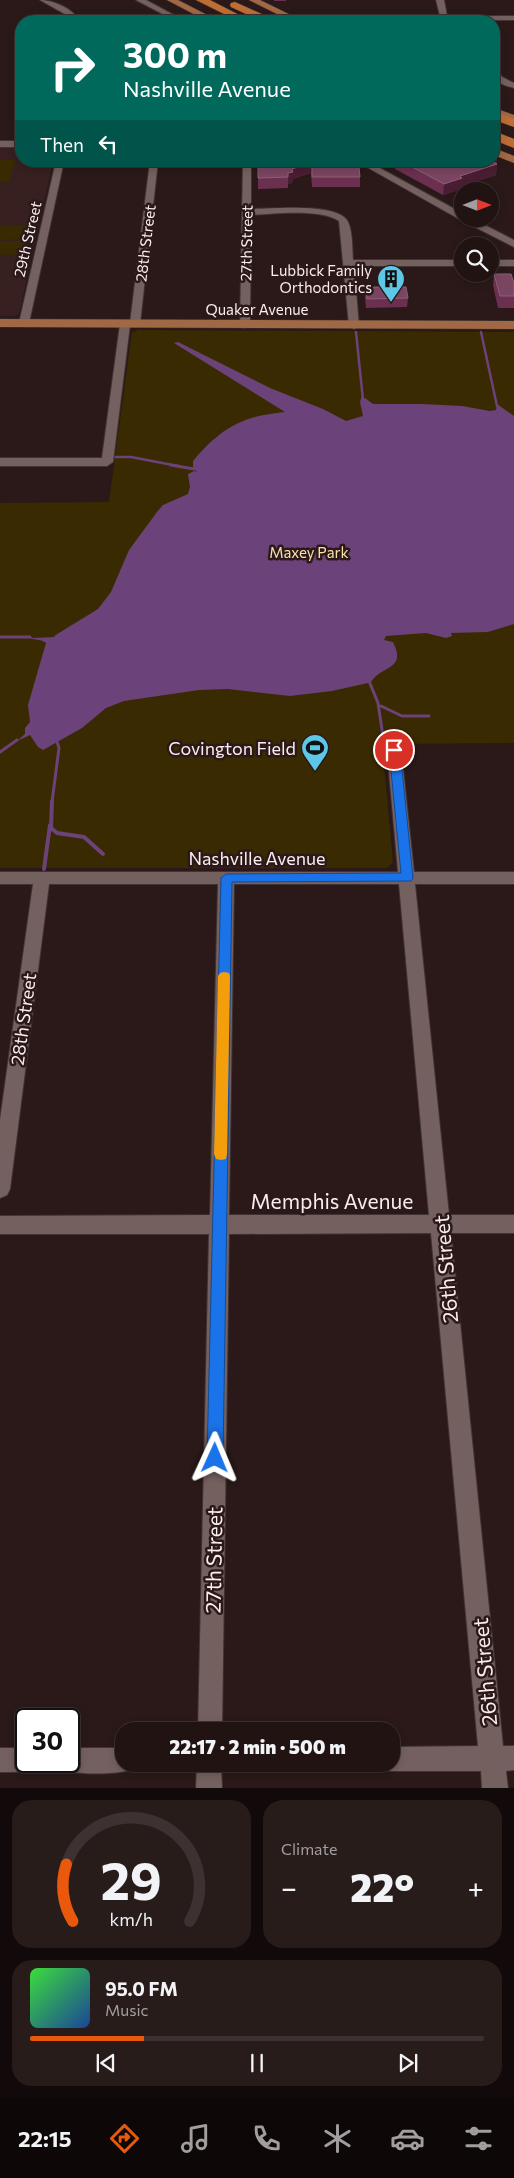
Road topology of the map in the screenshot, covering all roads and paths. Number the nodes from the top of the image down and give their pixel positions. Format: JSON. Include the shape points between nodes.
{"nodes":[{"id":1,"x":44,"y":0,"type":"edge"},
{"id":2,"x":140,"y":0,"type":"edge"},
{"id":3,"x":171,"y":0,"type":"edge"},
{"id":4,"x":201,"y":0,"type":"edge"},
{"id":5,"x":225,"y":0,"type":"edge"},
{"id":6,"x":253,"y":0,"type":"edge"},
{"id":7,"x":440,"y":0,"type":"edge"},
{"id":8,"x":71,"y":15,"type":"edge"},
{"id":9,"x":169,"y":15,"type":"edge"},
{"id":10,"x":202,"y":15,"type":"edge"},
{"id":11,"x":233,"y":15,"type":"edge"},
{"id":12,"x":256,"y":15,"type":"edge"},
{"id":13,"x":285,"y":15,"type":"edge"},
{"id":14,"x":443,"y":15,"type":"edge"},
{"id":15,"x":500,"y":18,"type":"edge"},
{"id":16,"x":514,"y":18,"type":"edge"},
{"id":17,"x":500,"y":78,"type":"edge"},
{"id":18,"x":500,"y":82,"type":"edge"},
{"id":19,"x":504,"y":82,"type":"junction"},
{"id":20,"x":514,"y":82,"type":"edge"},
{"id":21,"x":514,"y":86,"type":"edge"},
{"id":22,"x":500,"y":113,"type":"edge"},
{"id":23,"x":500,"y":118,"type":"edge"},
{"id":24,"x":514,"y":119,"type":"edge"},
{"id":25,"x":514,"y":124,"type":"edge"},
{"id":26,"x":500,"y":126,"type":"edge"},
{"id":27,"x":514,"y":132,"type":"edge"},
{"id":28,"x":500,"y":138,"type":"edge"},
{"id":29,"x":0,"y":144,"type":"edge"},
{"id":30,"x":15,"y":144,"type":"edge"},
{"id":31,"x":514,"y":144,"type":"edge"},
{"id":32,"x":500,"y":154,"type":"edge"},
{"id":33,"x":514,"y":160,"type":"edge"},
{"id":34,"x":59,"y":167,"type":"edge"},
{"id":35,"x":153,"y":167,"type":"edge"},
{"id":36,"x":247,"y":167,"type":"edge"},
{"id":37,"x":371,"y":167,"type":"edge"},
{"id":38,"x":247,"y":212,"type":"junction"},
{"id":39,"x":454,"y":213,"type":"edge"},
{"id":40,"x":483,"y":228,"type":"edge"},
{"id":41,"x":514,"y":244,"type":"edge"},
{"id":42,"x":514,"y":262,"type":"edge"},
{"id":43,"x":349,"y":263,"type":"junction"},
{"id":44,"x":454,"y":263,"type":"edge"},
{"id":45,"x":499,"y":263,"type":"edge"},
{"id":46,"x":0,"y":323,"type":"edge"},
{"id":47,"x":24,"y":323,"type":"junction"},
{"id":48,"x":130,"y":324,"type":"junction"},
{"id":49,"x":245,"y":325,"type":"junction"},
{"id":50,"x":514,"y":325,"type":"edge"},
{"id":51,"x":354,"y":326,"type":"junction"},
{"id":52,"x":0,"y":462,"type":"edge"},
{"id":53,"x":394,"y":750,"type":"dead end"},
{"id":54,"x":0,"y":878,"type":"edge"},
{"id":55,"x":42,"y":878,"type":"junction"},
{"id":56,"x":226,"y":878,"type":"junction"},
{"id":57,"x":408,"y":878,"type":"junction"},
{"id":58,"x":514,"y":878,"type":"edge"},
{"id":59,"x":0,"y":1189,"type":"edge"},
{"id":60,"x":220,"y":1224,"type":"junction"},
{"id":61,"x":441,"y":1224,"type":"junction"},
{"id":62,"x":514,"y":1224,"type":"edge"},
{"id":63,"x":0,"y":1225,"type":"edge"},
{"id":64,"x":210,"y":1722,"type":"edge"},
{"id":65,"x":503,"y":1758,"type":"edge"},
{"id":66,"x":400,"y":1759,"type":"edge"},
{"id":67,"x":0,"y":1760,"type":"edge"},
{"id":68,"x":15,"y":1760,"type":"edge"},
{"id":69,"x":80,"y":1760,"type":"edge"},
{"id":70,"x":115,"y":1760,"type":"edge"},
{"id":71,"x":209,"y":1772,"type":"edge"},
{"id":72,"x":208,"y":1788,"type":"edge"},
{"id":73,"x":495,"y":1788,"type":"edge"}],
"edges":[{"from":1,"to":8,"type":"street"},
{"from":2,"to":9,"type":"street"},
{"from":3,"to":10,"type":"main road"},
{"from":4,"to":11,"type":"highway"},
{"from":5,"to":12,"type":"highway"},
{"from":6,"to":13,"type":"main road"},
{"from":7,"to":14,"type":"street"},
{"from":15,"to":16,"type":"street"},
{"from":17,"to":19,"type":"street"},
{"from":18,"to":19,"type":"street"},
{"from":19,"to":20,"type":"street"},
{"from":19,"to":21,"type":"street"},
{"from":22,"to":24,"type":"main road"},
{"from":23,"to":25,"type":"highway"},
{"from":26,"to":27,"type":"highway"},
{"from":28,"to":31,"type":"highway"},
{"from":29,"to":30,"type":"street"},
{"from":32,"to":33,"type":"main road"},
{"from":34,"to":47,"type":"street","name":"29th Street"},
{"from":35,"to":48,"type":"street","name":"28th Street"},
{"from":36,"to":38,"type":"street","name":"27th Street"},
{"from":37,"to":39,"type":"street"},
{"from":38,"to":43,"type":"street","via":[[326,213],[340,217],[344,222]]},
{"from":38,"to":49,"type":"street","name":"27th Street"},
{"from":40,"to":41,"type":"street"},
{"from":42,"to":45,"type":"street"},
{"from":43,"to":44,"type":"street"},
{"from":43,"to":51,"type":"street"},
{"from":46,"to":47,"type":"main road","name":"Quaker Avenue"},
{"from":47,"to":48,"type":"main road","name":"Quaker Avenue"},
{"from":48,"to":49,"type":"main road","name":"Quaker Avenue"},
{"from":48,"to":52,"type":"street","name":"28th Street","via":[[107,462]]},
{"from":49,"to":51,"type":"main road","name":"Quaker Avenue"},
{"from":50,"to":51,"type":"main road","name":"Quaker Avenue"},
{"from":53,"to":57,"type":"street","name":"26th Street"},
{"from":54,"to":55,"type":"street","name":"Nashville Avenue"},
{"from":55,"to":56,"type":"street","name":"Nashville Avenue"},
{"from":55,"to":59,"type":"street","name":"28th Street"},
{"from":56,"to":57,"type":"street","name":"Nashville Avenue"},
{"from":56,"to":60,"type":"street","name":"27th Street"},
{"from":57,"to":58,"type":"street","name":"Nashville Avenue"},
{"from":57,"to":61,"type":"street","name":"26th Street"},
{"from":60,"to":61,"type":"street","name":"Memphis Avenue"},
{"from":60,"to":63,"type":"street","name":"Memphis Avenue"},
{"from":60,"to":64,"type":"street","name":"27th Street"},
{"from":61,"to":62,"type":"street","name":"Memphis Avenue"},
{"from":61,"to":65,"type":"street","name":"26th Street"},
{"from":65,"to":66,"type":"street"},
{"from":65,"to":73,"type":"street","name":"26th Street"},
{"from":67,"to":68,"type":"street"},
{"from":69,"to":70,"type":"street"},
{"from":71,"to":72,"type":"street"}]}
